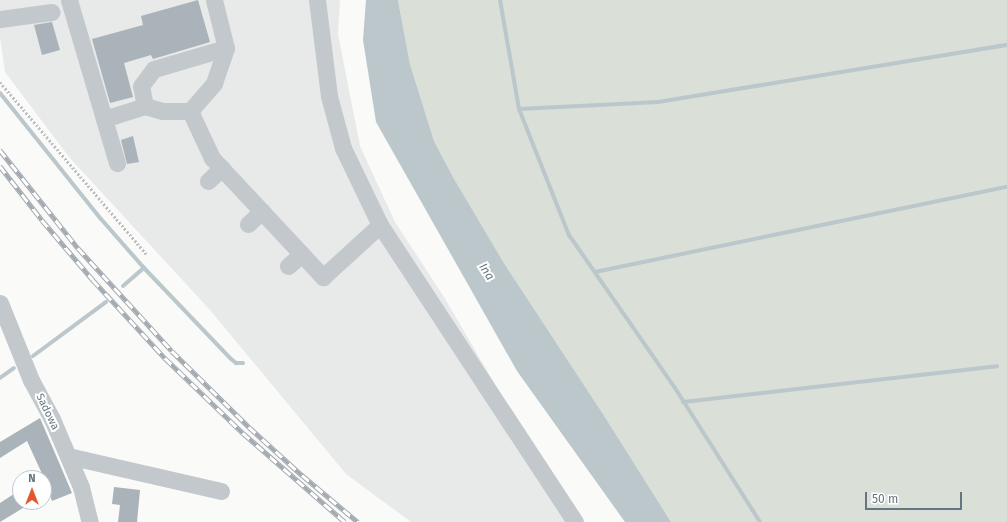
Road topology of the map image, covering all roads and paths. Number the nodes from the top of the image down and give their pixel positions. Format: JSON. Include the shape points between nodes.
{"nodes":[{"id":1,"x":69,"y":0,"type":"edge"},
{"id":2,"x":214,"y":0,"type":"edge"},
{"id":3,"x":317,"y":0,"type":"edge"},
{"id":4,"x":52,"y":12,"type":"dead end"},
{"id":5,"x":0,"y":19,"type":"edge"},
{"id":6,"x":226,"y":48,"type":"junction"},
{"id":7,"x":0,"y":82,"type":"edge"},
{"id":8,"x":145,"y":106,"type":"junction"},
{"id":9,"x":190,"y":111,"type":"junction"},
{"id":10,"x":104,"y":119,"type":"junction"},
{"id":11,"x":117,"y":163,"type":"dead end"},
{"id":12,"x":222,"y":168,"type":"junction"},
{"id":13,"x":208,"y":181,"type":"dead end"},
{"id":14,"x":262,"y":211,"type":"junction"},
{"id":15,"x":248,"y":224,"type":"dead end"},
{"id":16,"x":380,"y":225,"type":"junction"},
{"id":17,"x":302,"y":254,"type":"junction"},
{"id":18,"x":147,"y":255,"type":"dead end"},
{"id":19,"x":288,"y":266,"type":"dead end"},
{"id":20,"x":0,"y":303,"type":"edge"},
{"id":21,"x":68,"y":456,"type":"junction"},
{"id":22,"x":220,"y":491,"type":"dead end"},
{"id":23,"x":90,"y":522,"type":"edge"},
{"id":24,"x":576,"y":522,"type":"edge"}],
"edges":[{"from":1,"to":10,"type":"street"},
{"from":2,"to":6,"type":"street"},
{"from":3,"to":16,"type":"street","via":[[329,96],[343,148]]},
{"from":4,"to":5,"type":"street"},
{"from":6,"to":8,"type":"street","via":[[154,69],[141,86]]},
{"from":6,"to":9,"type":"street","via":[[214,84]]},
{"from":7,"to":18,"type":"path"},
{"from":8,"to":9,"type":"street","via":[[162,111]]},
{"from":8,"to":10,"type":"street"},
{"from":9,"to":12,"type":"street","via":[[212,158]]},
{"from":10,"to":11,"type":"street"},
{"from":12,"to":13,"type":"street"},
{"from":12,"to":14,"type":"street"},
{"from":14,"to":15,"type":"street"},
{"from":14,"to":17,"type":"street"},
{"from":16,"to":17,"type":"street","via":[[323,277]]},
{"from":16,"to":24,"type":"street"},
{"from":17,"to":19,"type":"street"},
{"from":20,"to":21,"type":"street","name":"Sadowa","via":[[31,380]]},
{"from":21,"to":22,"type":"street"},
{"from":21,"to":23,"type":"street","name":"Sadowa","via":[[86,501]]}]}
